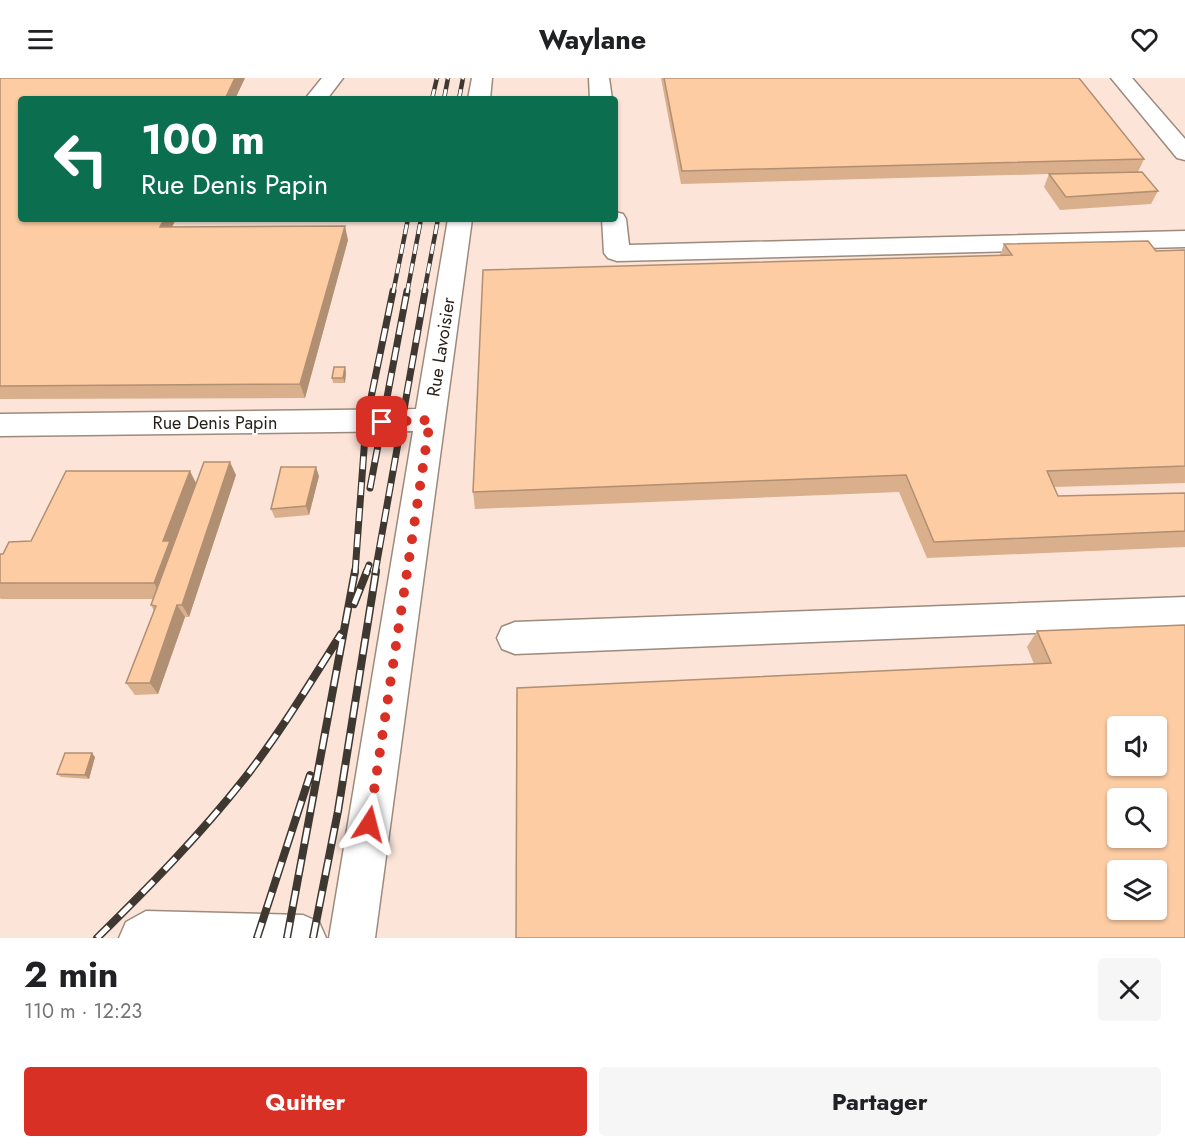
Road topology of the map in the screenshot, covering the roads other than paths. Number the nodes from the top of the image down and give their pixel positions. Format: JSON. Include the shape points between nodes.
{"nodes":[{"id":1,"x":333,"y":78,"type":"edge"},
{"id":2,"x":482,"y":78,"type":"edge"},
{"id":3,"x":599,"y":78,"type":"edge"},
{"id":4,"x":1121,"y":78,"type":"edge"},
{"id":5,"x":318,"y":96,"type":"edge"},
{"id":6,"x":479,"y":96,"type":"edge"},
{"id":7,"x":601,"y":96,"type":"edge"},
{"id":8,"x":1185,"y":153,"type":"edge"},
{"id":9,"x":460,"y":222,"type":"edge"},
{"id":10,"x":614,"y":222,"type":"edge"},
{"id":11,"x":1185,"y":239,"type":"edge"},
{"id":12,"x":430,"y":420,"type":"junction"},
{"id":13,"x":0,"y":424,"type":"edge"},
{"id":14,"x":1185,"y":612,"type":"edge"},
{"id":15,"x":515,"y":638,"type":"dead end"},
{"id":16,"x":142,"y":938,"type":"edge"},
{"id":17,"x":303,"y":938,"type":"edge"},
{"id":18,"x":352,"y":938,"type":"edge"}],
"edges":[{"from":1,"to":5,"type":"street"},
{"from":2,"to":6,"type":"street"},
{"from":3,"to":7,"type":"street"},
{"from":4,"to":8,"type":"street"},
{"from":9,"to":12,"type":"street","name":"Rue Lavoisier"},
{"from":10,"to":11,"type":"street","via":[[617,253]]},
{"from":12,"to":13,"type":"street","name":"Rue Denis Papin"},
{"from":12,"to":18,"type":"street","name":"Rue Lavoisier"},
{"from":14,"to":15,"type":"street"},
{"from":16,"to":17,"type":"street","via":[[146,934]]}]}
